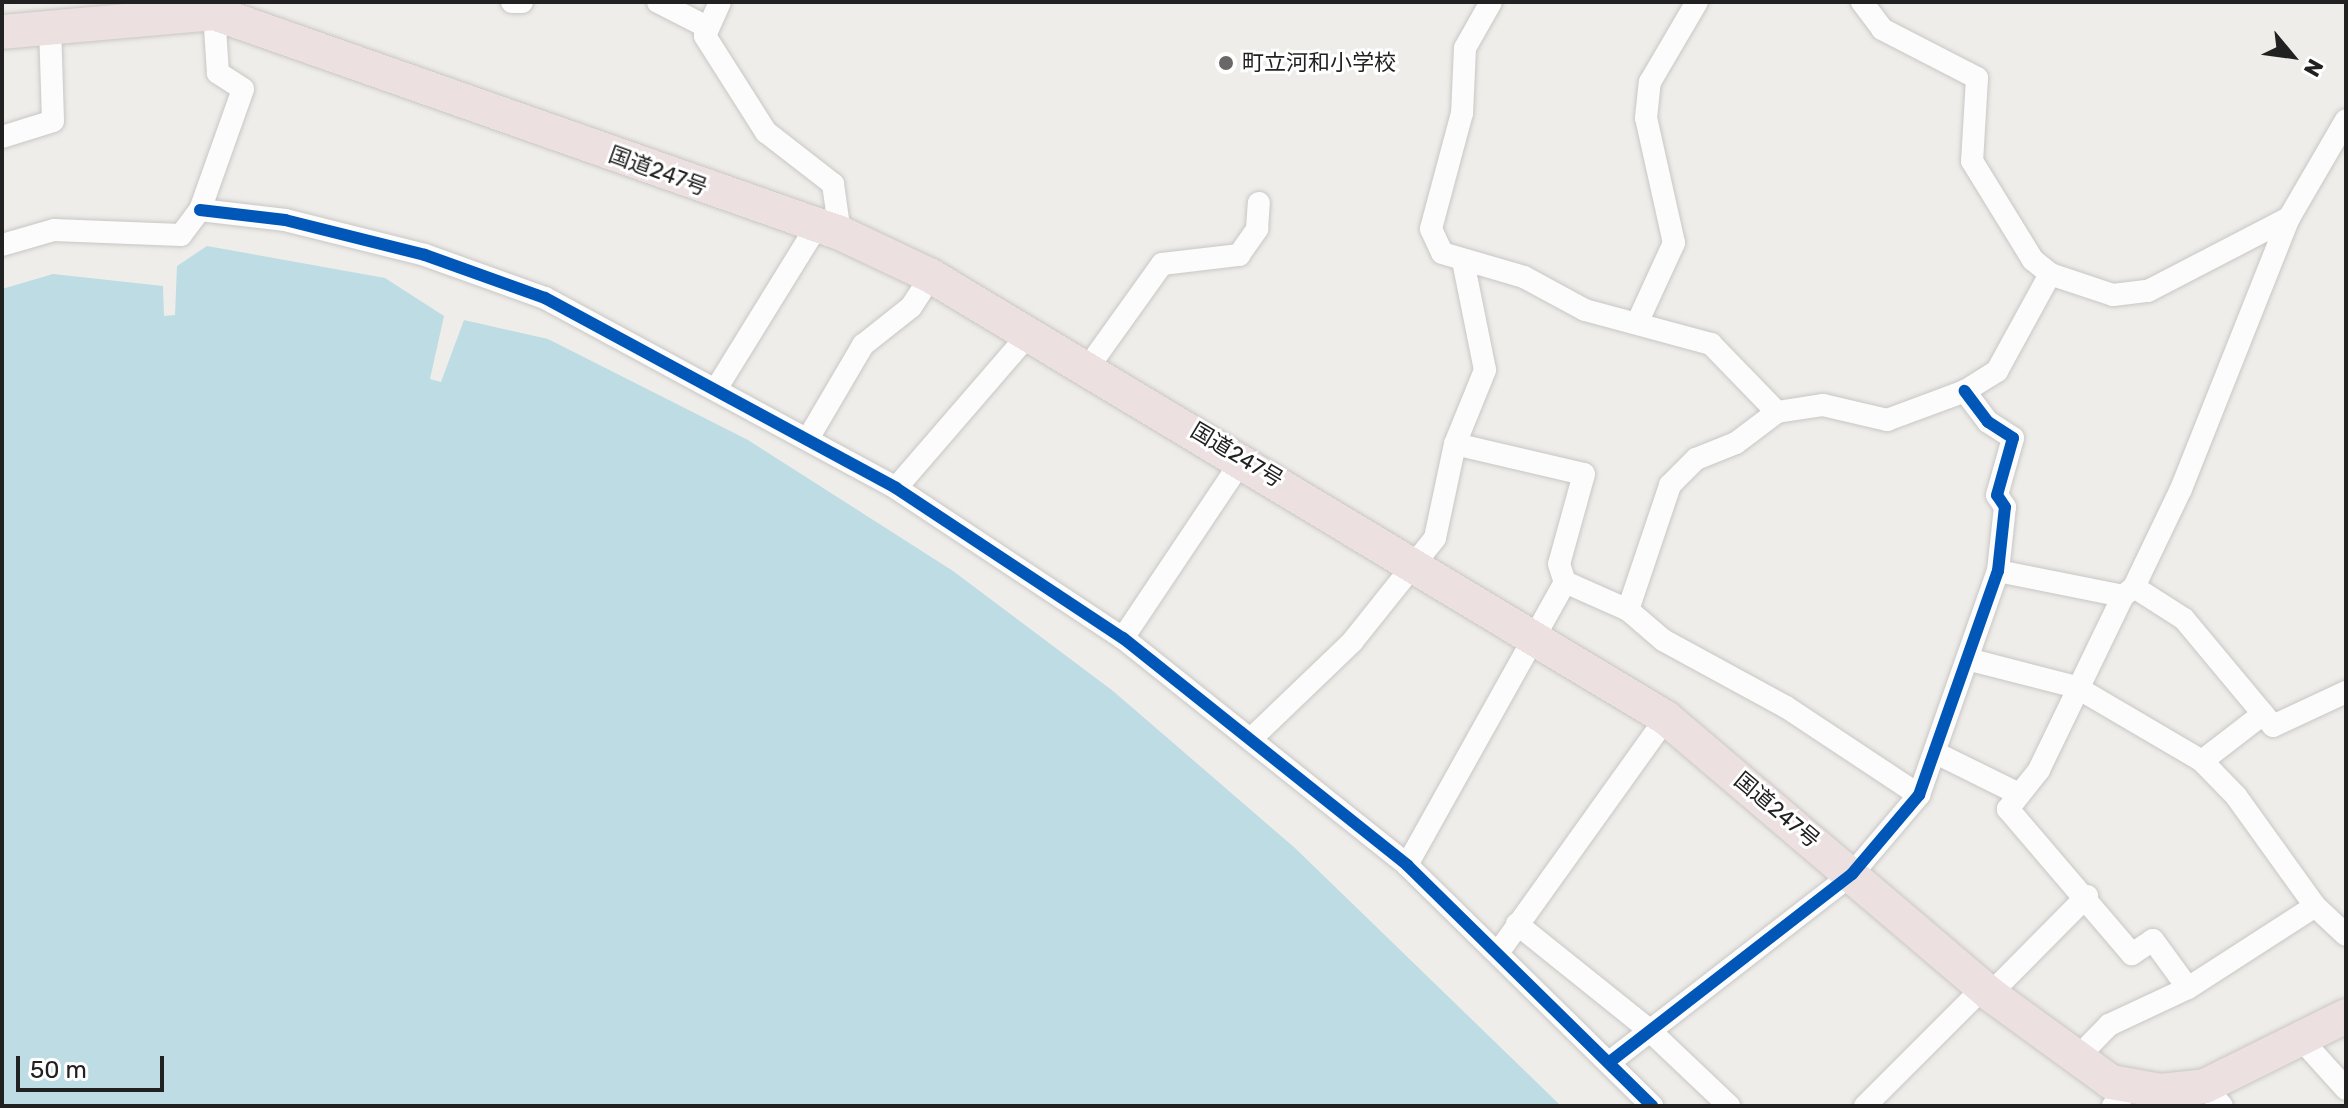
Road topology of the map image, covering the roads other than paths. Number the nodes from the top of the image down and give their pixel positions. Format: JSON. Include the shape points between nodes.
{"nodes":[{"id":1,"x":512,"y":2,"type":"edge"},
{"id":2,"x":522,"y":2,"type":"edge"},
{"id":3,"x":658,"y":2,"type":"edge"},
{"id":4,"x":720,"y":2,"type":"edge"},
{"id":5,"x":1491,"y":2,"type":"edge"},
{"id":6,"x":1697,"y":2,"type":"edge"},
{"id":7,"x":1862,"y":2,"type":"edge"},
{"id":8,"x":201,"y":8,"type":"edge"},
{"id":9,"x":50,"y":26,"type":"junction"},
{"id":10,"x":707,"y":27,"type":"junction"},
{"id":11,"x":2,"y":32,"type":"edge"},
{"id":12,"x":2346,"y":120,"type":"edge"},
{"id":13,"x":2,"y":137,"type":"edge"},
{"id":14,"x":2346,"y":144,"type":"edge"},
{"id":15,"x":2316,"y":170,"type":"junction"},
{"id":16,"x":1259,"y":203,"type":"dead end"},
{"id":17,"x":200,"y":210,"type":"junction"},
{"id":18,"x":2289,"y":218,"type":"junction"},
{"id":19,"x":828,"y":231,"type":"junction"},
{"id":20,"x":2,"y":245,"type":"edge"},
{"id":21,"x":1463,"y":261,"type":"junction"},
{"id":22,"x":2050,"y":274,"type":"junction"},
{"id":23,"x":931,"y":276,"type":"junction"},
{"id":24,"x":1639,"y":319,"type":"junction"},
{"id":25,"x":1030,"y":333,"type":"junction"},
{"id":26,"x":1089,"y":366,"type":"junction"},
{"id":27,"x":718,"y":386,"type":"junction"},
{"id":28,"x":1965,"y":391,"type":"junction"},
{"id":29,"x":1777,"y":412,"type":"junction"},
{"id":30,"x":809,"y":437,"type":"junction"},
{"id":31,"x":1455,"y":444,"type":"junction"},
{"id":32,"x":1243,"y":459,"type":"junction"},
{"id":33,"x":896,"y":488,"type":"junction"},
{"id":34,"x":1418,"y":567,"type":"junction"},
{"id":35,"x":1998,"y":571,"type":"junction"},
{"id":36,"x":1565,"y":582,"type":"junction"},
{"id":37,"x":2129,"y":591,"type":"junction"},
{"id":38,"x":1628,"y":610,"type":"junction"},
{"id":39,"x":1535,"y":637,"type":"junction"},
{"id":40,"x":1123,"y":638,"type":"junction"},
{"id":41,"x":1971,"y":660,"type":"junction"},
{"id":42,"x":2076,"y":687,"type":"junction"},
{"id":43,"x":2346,"y":692,"type":"edge"},
{"id":44,"x":2263,"y":714,"type":"junction"},
{"id":45,"x":1666,"y":718,"type":"junction"},
{"id":46,"x":1252,"y":738,"type":"junction"},
{"id":47,"x":1938,"y":754,"type":"junction"},
{"id":48,"x":2202,"y":761,"type":"junction"},
{"id":49,"x":2019,"y":794,"type":"junction"},
{"id":50,"x":1919,"y":795,"type":"junction"},
{"id":51,"x":1407,"y":865,"type":"junction"},
{"id":52,"x":1852,"y":874,"type":"junction"},
{"id":53,"x":2087,"y":896,"type":"junction"},
{"id":54,"x":2315,"y":906,"type":"junction"},
{"id":55,"x":1517,"y":924,"type":"junction"},
{"id":56,"x":2346,"y":935,"type":"edge"},
{"id":57,"x":1500,"y":950,"type":"junction"},
{"id":58,"x":2188,"y":988,"type":"junction"},
{"id":59,"x":1987,"y":990,"type":"junction"},
{"id":60,"x":2346,"y":1016,"type":"edge"},
{"id":61,"x":1648,"y":1029,"type":"junction"},
{"id":62,"x":2301,"y":1039,"type":"junction"},
{"id":63,"x":2075,"y":1060,"type":"junction"},
{"id":64,"x":1611,"y":1061,"type":"junction"},
{"id":65,"x":2346,"y":1089,"type":"edge"},
{"id":66,"x":2121,"y":1097,"type":"edge"},
{"id":67,"x":2211,"y":1099,"type":"edge"},
{"id":68,"x":1652,"y":1106,"type":"edge"},
{"id":69,"x":1729,"y":1106,"type":"edge"},
{"id":70,"x":1865,"y":1106,"type":"edge"}],
"edges":[{"from":1,"to":2,"type":"street"},
{"from":3,"to":10,"type":"street"},
{"from":4,"to":10,"type":"street"},
{"from":5,"to":21,"type":"street","via":[[1465,48],[1462,113],[1431,229],[1442,253]]},
{"from":6,"to":24,"type":"street","via":[[1650,82],[1646,118],[1674,243]]},
{"from":7,"to":22,"type":"street","via":[[1882,29],[1977,78],[1972,161],[2033,260]]},
{"from":8,"to":9,"type":"highway","name":"国道247号"},
{"from":8,"to":17,"type":"street","via":[[218,73],[243,89]]},
{"from":8,"to":19,"type":"highway","name":"国道247号"},
{"from":9,"to":11,"type":"highway","name":"国道247号"},
{"from":9,"to":13,"type":"street","via":[[53,121]]},
{"from":10,"to":19,"type":"street","via":[[724,69],[766,132],[833,184]]},
{"from":12,"to":15,"type":"street"},
{"from":14,"to":15,"type":"street"},
{"from":15,"to":18,"type":"street"},
{"from":16,"to":26,"type":"street","via":[[1257,229],[1239,255],[1162,264]]},
{"from":17,"to":20,"type":"street","via":[[181,235],[54,230]]},
{"from":17,"to":27,"type":"street","via":[[285,220],[425,255],[545,298]]},
{"from":18,"to":22,"type":"street","via":[[2148,291],[2113,295]]},
{"from":18,"to":37,"type":"street"},
{"from":19,"to":23,"type":"highway","name":"国道247号"},
{"from":19,"to":27,"type":"street"},
{"from":21,"to":24,"type":"street","via":[[1524,277],[1585,310]]},
{"from":21,"to":31,"type":"street","via":[[1485,370]]},
{"from":22,"to":28,"type":"street","via":[[1997,371]]},
{"from":23,"to":25,"type":"highway","name":"国道247号"},
{"from":23,"to":30,"type":"street","via":[[911,307],[863,345]]},
{"from":24,"to":29,"type":"street","via":[[1711,344]]},
{"from":25,"to":26,"type":"highway","name":"国道247号"},
{"from":25,"to":33,"type":"street"},
{"from":26,"to":32,"type":"highway","name":"国道247号"},
{"from":27,"to":30,"type":"street"},
{"from":28,"to":29,"type":"street","via":[[1887,420],[1823,405]]},
{"from":28,"to":35,"type":"street","via":[[1988,422],[2013,438],[1997,495],[2005,507]]},
{"from":29,"to":38,"type":"street","via":[[1736,443],[1696,459],[1670,485]]},
{"from":30,"to":33,"type":"street"},
{"from":31,"to":34,"type":"street","via":[[1435,538]]},
{"from":31,"to":36,"type":"street","via":[[1584,474],[1559,564]]},
{"from":32,"to":34,"type":"highway","name":"国道247号"},
{"from":32,"to":40,"type":"street"},
{"from":33,"to":40,"type":"street"},
{"from":34,"to":39,"type":"highway","name":"国道247号"},
{"from":34,"to":46,"type":"street"},
{"from":35,"to":37,"type":"street"},
{"from":35,"to":41,"type":"street"},
{"from":36,"to":38,"type":"street"},
{"from":36,"to":39,"type":"street"},
{"from":37,"to":42,"type":"street"},
{"from":37,"to":44,"type":"street","via":[[2184,619]]},
{"from":38,"to":50,"type":"street","via":[[1663,640],[1786,707]]},
{"from":39,"to":45,"type":"highway","name":"国道247号"},
{"from":39,"to":51,"type":"street"},
{"from":40,"to":46,"type":"street"},
{"from":41,"to":42,"type":"street"},
{"from":41,"to":47,"type":"street"},
{"from":42,"to":48,"type":"street"},
{"from":42,"to":49,"type":"street","via":[[2039,770]]},
{"from":43,"to":44,"type":"street","via":[[2273,726]]},
{"from":44,"to":48,"type":"street"},
{"from":45,"to":52,"type":"highway","name":"国道247号"},
{"from":45,"to":55,"type":"street"},
{"from":46,"to":51,"type":"street"},
{"from":47,"to":49,"type":"street"},
{"from":47,"to":50,"type":"street"},
{"from":48,"to":54,"type":"street","via":[[2236,796]]},
{"from":49,"to":53,"type":"street","via":[[2008,809]]},
{"from":50,"to":52,"type":"street"},
{"from":51,"to":57,"type":"street"},
{"from":52,"to":59,"type":"highway","name":"国道247号"},
{"from":52,"to":61,"type":"street"},
{"from":53,"to":58,"type":"street","via":[[2132,954],[2153,940]]},
{"from":53,"to":59,"type":"street"},
{"from":54,"to":56,"type":"street"},
{"from":54,"to":58,"type":"street"},
{"from":55,"to":57,"type":"street"},
{"from":55,"to":61,"type":"street"},
{"from":57,"to":64,"type":"street"},
{"from":58,"to":63,"type":"street","via":[[2109,1025]]},
{"from":59,"to":63,"type":"highway","name":"国道247号"},
{"from":59,"to":70,"type":"street"},
{"from":60,"to":62,"type":"highway","name":"国道247号"},
{"from":61,"to":64,"type":"street"},
{"from":61,"to":69,"type":"street"},
{"from":62,"to":65,"type":"street"},
{"from":62,"to":67,"type":"highway","name":"国道247号"},
{"from":63,"to":66,"type":"highway","name":"国道247号"},
{"from":64,"to":68,"type":"street"},
{"from":66,"to":67,"type":"highway","name":"国道247号"}]}
